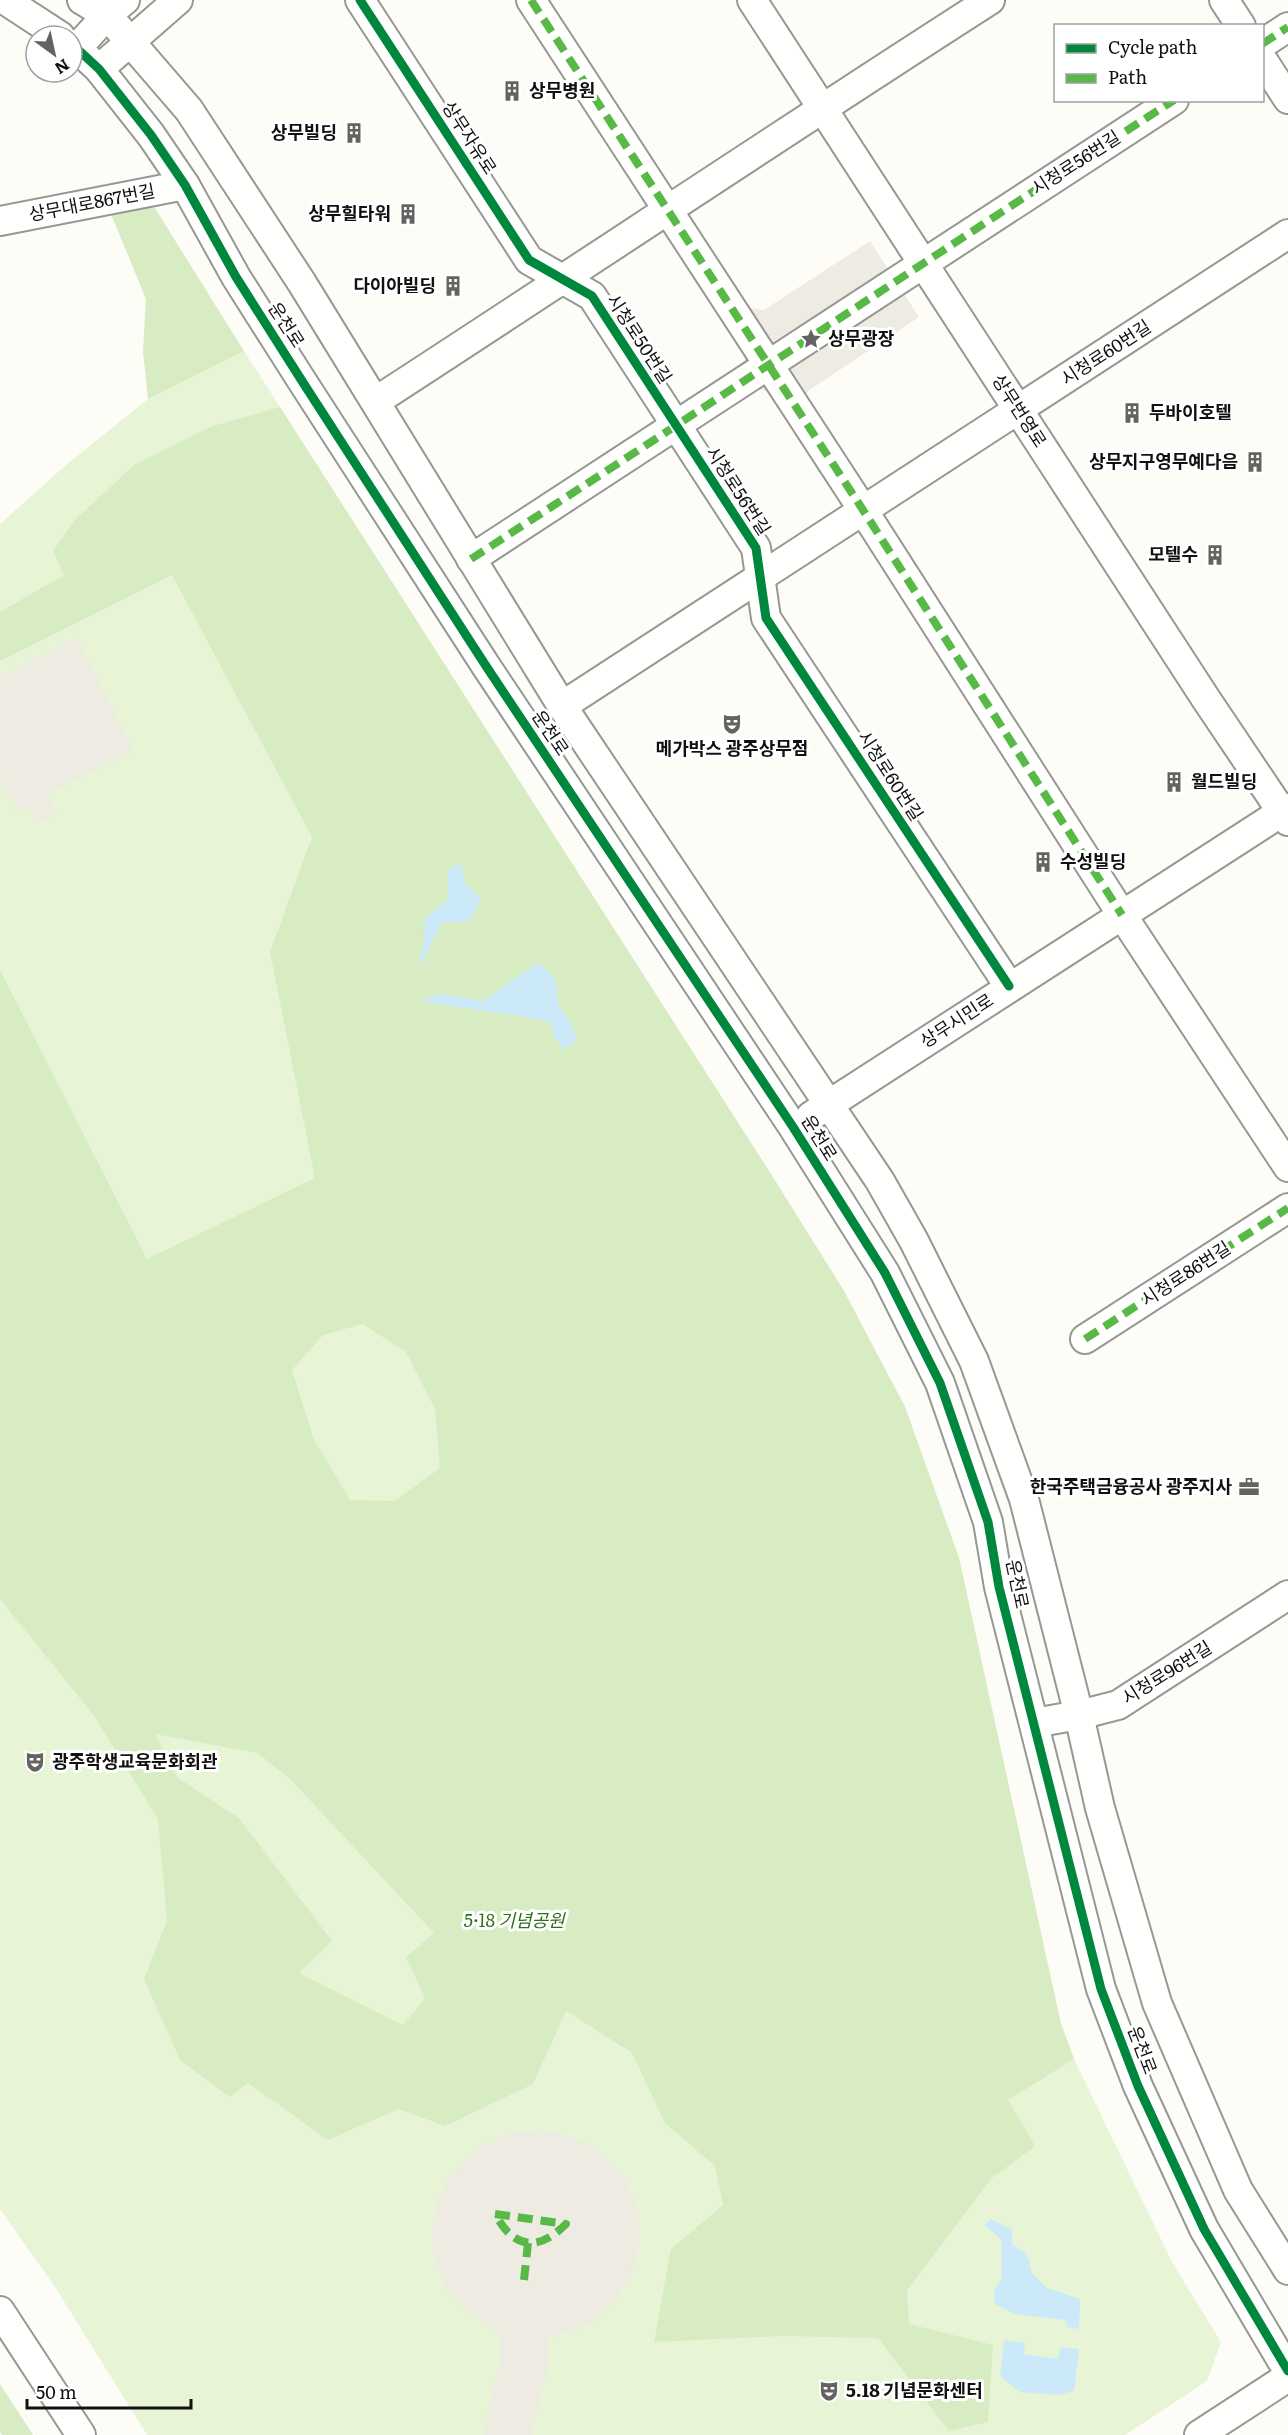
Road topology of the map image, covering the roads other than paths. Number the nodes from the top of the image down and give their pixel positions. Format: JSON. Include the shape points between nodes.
{"nodes":[{"id":1,"x":5,"y":0,"type":"edge"},
{"id":2,"x":82,"y":0,"type":"edge"},
{"id":3,"x":178,"y":0,"type":"edge"},
{"id":4,"x":360,"y":0,"type":"edge"},
{"id":5,"x":531,"y":0,"type":"edge"},
{"id":6,"x":752,"y":0,"type":"edge"},
{"id":7,"x":990,"y":0,"type":"edge"},
{"id":8,"x":1224,"y":0,"type":"edge"},
{"id":9,"x":116,"y":8,"type":"edge"},
{"id":10,"x":41,"y":24,"type":"edge"},
{"id":11,"x":1240,"y":24,"type":"edge"},
{"id":12,"x":1288,"y":27,"type":"edge"},
{"id":13,"x":84,"y":32,"type":"edge"},
{"id":14,"x":131,"y":40,"type":"junction"},
{"id":15,"x":1264,"y":43,"type":"edge"},
{"id":16,"x":84,"y":56,"type":"edge"},
{"id":17,"x":1264,"y":61,"type":"edge"},
{"id":18,"x":99,"y":69,"type":"junction"},
{"id":19,"x":1288,"y":99,"type":"edge"},
{"id":20,"x":1171,"y":102,"type":"edge"},
{"id":21,"x":822,"y":108,"type":"junction"},
{"id":22,"x":185,"y":185,"type":"junction"},
{"id":23,"x":667,"y":210,"type":"junction"},
{"id":24,"x":0,"y":221,"type":"edge"},
{"id":25,"x":1288,"y":234,"type":"edge"},
{"id":26,"x":922,"y":262,"type":"junction"},
{"id":27,"x":564,"y":279,"type":"junction"},
{"id":28,"x":768,"y":366,"type":"junction"},
{"id":29,"x":376,"y":402,"type":"junction"},
{"id":30,"x":1018,"y":410,"type":"junction"},
{"id":31,"x":676,"y":426,"type":"junction"},
{"id":32,"x":863,"y":510,"type":"junction"},
{"id":33,"x":471,"y":559,"type":"junction"},
{"id":34,"x":760,"y":578,"type":"junction"},
{"id":35,"x":562,"y":706,"type":"junction"},
{"id":36,"x":1286,"y":814,"type":"edge"},
{"id":37,"x":1122,"y":915,"type":"junction"},
{"id":38,"x":1009,"y":986,"type":"junction"},
{"id":39,"x":828,"y":1106,"type":"junction"},
{"id":40,"x":793,"y":1127,"type":"junction"},
{"id":41,"x":1288,"y":1167,"type":"edge"},
{"id":42,"x":1288,"y":1208,"type":"edge"},
{"id":43,"x":1085,"y":1339,"type":"dead end"},
{"id":44,"x":1288,"y":1595,"type":"edge"},
{"id":45,"x":1079,"y":1715,"type":"junction"},
{"id":46,"x":1034,"y":1723,"type":"junction"},
{"id":47,"x":1288,"y":2270,"type":"edge"},
{"id":48,"x":0,"y":2311,"type":"edge"},
{"id":49,"x":1288,"y":2371,"type":"edge"},
{"id":50,"x":1288,"y":2377,"type":"edge"},
{"id":51,"x":81,"y":2435,"type":"edge"},
{"id":52,"x":1199,"y":2435,"type":"edge"}],
"edges":[{"from":1,"to":10,"type":"street","name":"운천로"},
{"from":2,"to":9,"type":"street","name":"운천로"},
{"from":3,"to":14,"type":"street"},
{"from":4,"to":27,"type":"street","name":"상무자유로","via":[[529,260]]},
{"from":5,"to":23,"type":"street"},
{"from":6,"to":21,"type":"street","name":"상무번영로"},
{"from":7,"to":21,"type":"street"},
{"from":8,"to":11,"type":"street"},
{"from":9,"to":13,"type":"street"},
{"from":9,"to":14,"type":"street","name":"운천로"},
{"from":12,"to":15,"type":"street"},
{"from":14,"to":18,"type":"street"},
{"from":14,"to":29,"type":"street","name":"운천로","via":[[189,110]]},
{"from":16,"to":18,"type":"street","name":"운천로"},
{"from":17,"to":19,"type":"street"},
{"from":18,"to":22,"type":"street","name":"운천로","via":[[152,135]]},
{"from":20,"to":26,"type":"street","name":"시청로56번길"},
{"from":21,"to":23,"type":"street"},
{"from":21,"to":26,"type":"street","name":"상무번영로"},
{"from":22,"to":24,"type":"street","name":"상무대로867번길"},
{"from":22,"to":40,"type":"street","name":"운천로","via":[[236,278],[480,656]]},
{"from":23,"to":27,"type":"street"},
{"from":23,"to":28,"type":"street"},
{"from":25,"to":30,"type":"street","name":"시청로60번길"},
{"from":26,"to":28,"type":"street","name":"시청로56번길"},
{"from":26,"to":30,"type":"street","name":"상무번영로"},
{"from":27,"to":29,"type":"street"},
{"from":27,"to":31,"type":"street","name":"시청로50번길","via":[[592,296]]},
{"from":28,"to":31,"type":"street","name":"시청로56번길"},
{"from":28,"to":32,"type":"street"},
{"from":29,"to":33,"type":"street","name":"운천로"},
{"from":30,"to":32,"type":"street","name":"시청로60번길"},
{"from":30,"to":36,"type":"street","name":"상무번영로"},
{"from":31,"to":33,"type":"street","name":"시청로56번길"},
{"from":31,"to":34,"type":"street","name":"시청로56번길","via":[[756,548]]},
{"from":32,"to":34,"type":"street","name":"시청로60번길"},
{"from":32,"to":37,"type":"street"},
{"from":33,"to":35,"type":"street","name":"운천로"},
{"from":34,"to":35,"type":"street","name":"시청로60번길"},
{"from":34,"to":38,"type":"street","name":"시청로60번길","via":[[766,618]]},
{"from":35,"to":39,"type":"street","name":"운천로"},
{"from":36,"to":37,"type":"street","name":"상무시민로"},
{"from":37,"to":38,"type":"street","name":"상무시민로"},
{"from":37,"to":41,"type":"street"},
{"from":38,"to":39,"type":"street","name":"상무시민로"},
{"from":39,"to":40,"type":"street","name":"상무시민로"},
{"from":39,"to":45,"type":"street","name":"운천로","via":[[880,1181],[974,1361],[1024,1499]]},
{"from":40,"to":46,"type":"street","name":"운천로","via":[[885,1273],[940,1383],[988,1522],[999,1587]]},
{"from":42,"to":43,"type":"street","name":"시청로86번길"},
{"from":44,"to":45,"type":"street","name":"시청로96번길","via":[[1118,1705]]},
{"from":45,"to":46,"type":"street","name":"시청로96번길"},
{"from":45,"to":47,"type":"street","name":"운천로","via":[[1100,1808],[1157,2003],[1238,2190]]},
{"from":46,"to":49,"type":"street","name":"운천로","via":[[1101,1989],[1138,2086],[1204,2229]]},
{"from":48,"to":51,"type":"street"},
{"from":50,"to":52,"type":"street"}]}
